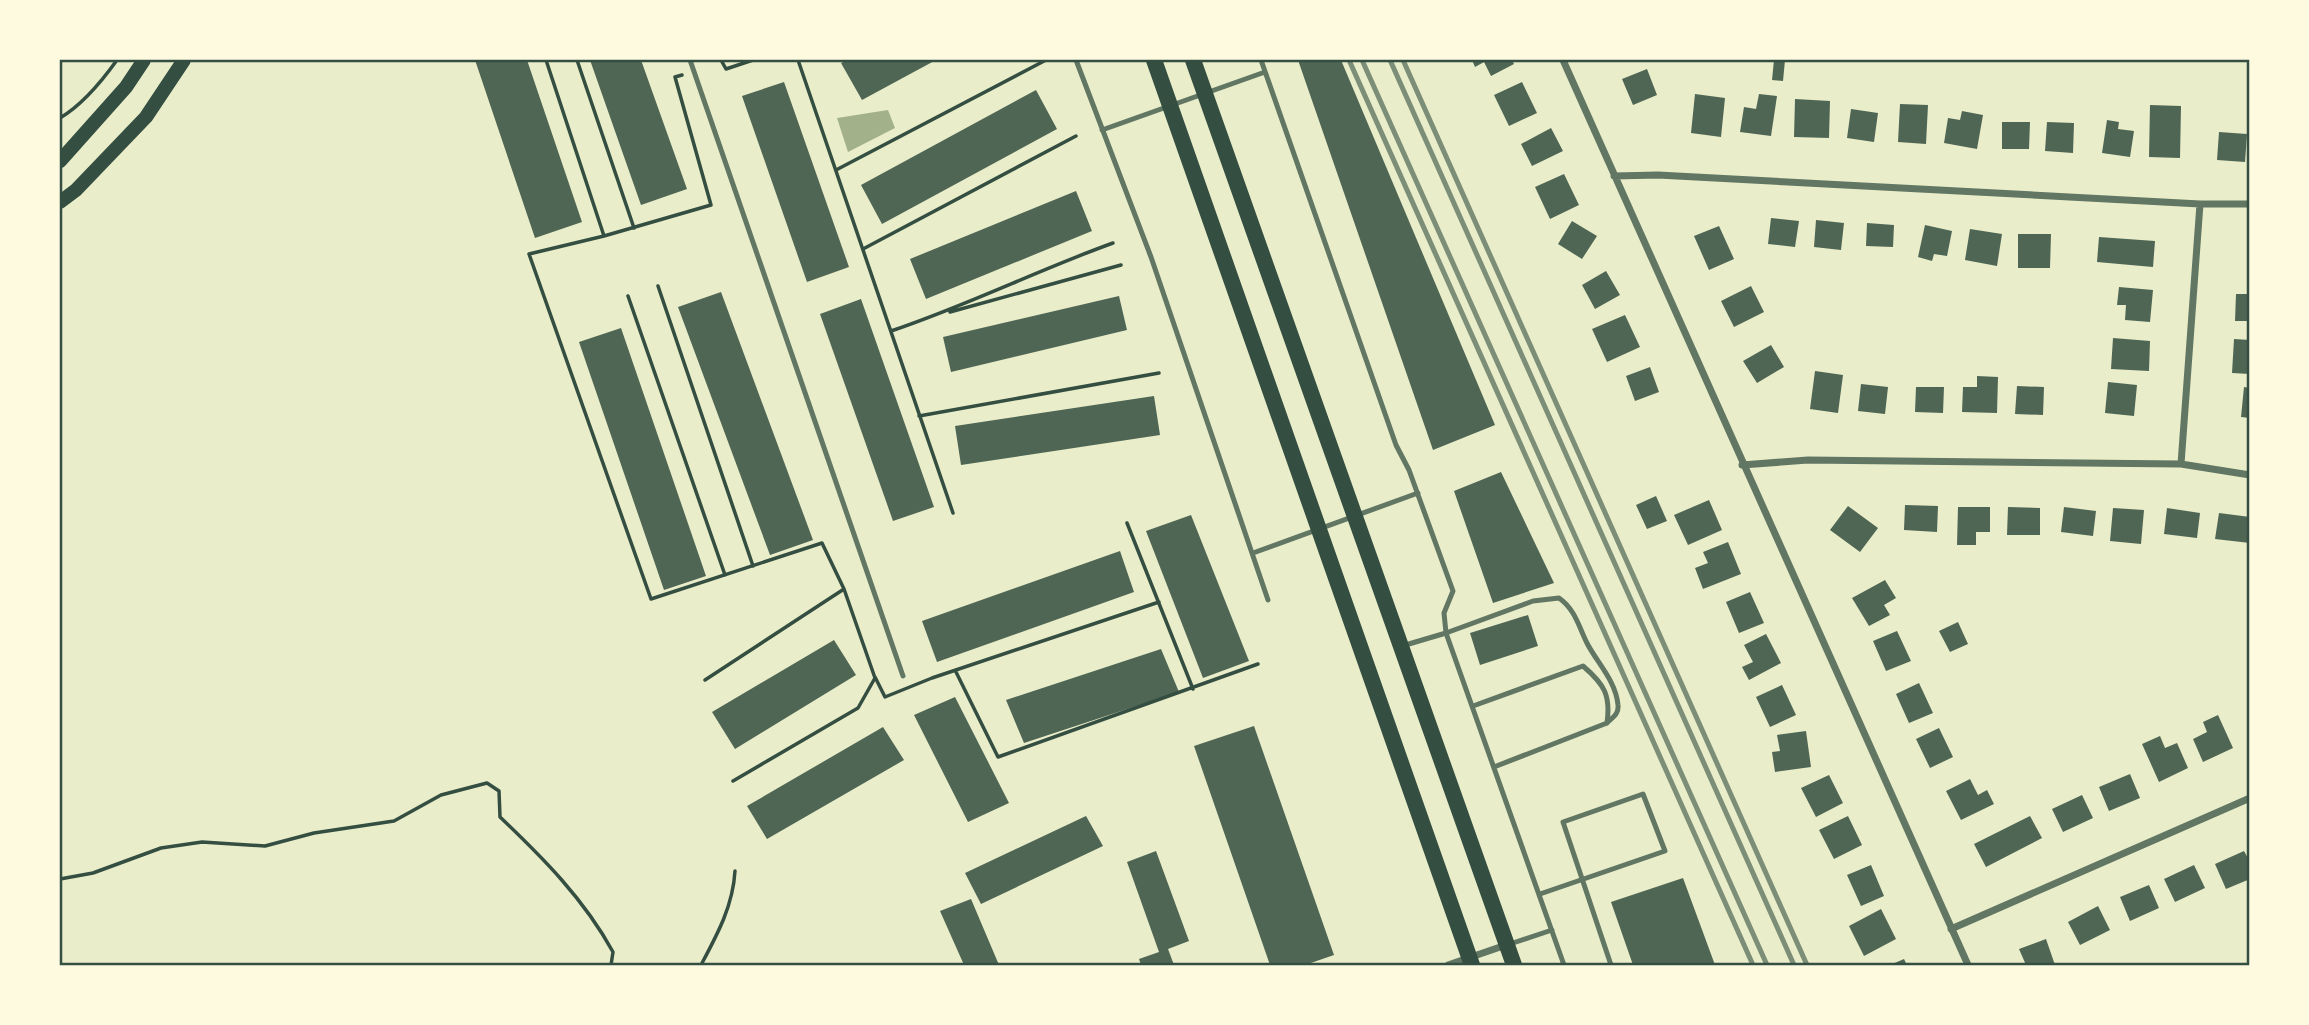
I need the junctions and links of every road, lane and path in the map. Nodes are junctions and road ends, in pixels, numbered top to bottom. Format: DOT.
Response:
graph roads {
  1 [pos="117,60"];
  2 [pos="144,60"];
  3 [pos="184,60"];
  4 [pos="546,60"];
  5 [pos="577,60"];
  6 [pos="690,60"];
  7 [pos="722,60"];
  8 [pos="753,60"];
  9 [pos="798,60"];
  10 [pos="1046,60"];
  11 [pos="1076,60"];
  12 [pos="1154,60"];
  13 [pos="1194,60"];
  14 [pos="1261,60"];
  15 [pos="1563,60"];
  16 [pos="694,72"];
  17 [pos="1265,72"];
  18 [pos="1205,93"];
  19 [pos="1170,105"];
  20 [pos="60,118"];
  21 [pos="1102,130"];
  22 [pos="1076,136"];
  23 [pos="60,161"];
  24 [pos="836,170"];
  25 [pos="1614,176"];
  26 [pos="60,202"];
  27 [pos="2200,204"];
  28 [pos="2249,204"];
  29 [pos="634,228"];
  30 [pos="604,236"];
  31 [pos="1113,243"];
  32 [pos="863,249"];
  33 [pos="1121,265"];
  34 [pos="659,286"];
  35 [pos="628,296"];
  36 [pos="935,316"];
  37 [pos="891,331"];
  38 [pos="1159,373"];
  39 [pos="919,416"];
  40 [pos="2181,464"];
  41 [pos="1742,465"];
  42 [pos="2249,475"];
  43 [pos="1418,494"];
  44 [pos="953,513"];
  45 [pos="1355,517"];
  46 [pos="1127,523"];
  47 [pos="1320,531"];
  48 [pos="1253,553"];
  49 [pos="753,566"];
  50 [pos="725,575"];
  51 [pos="844,589"];
  52 [pos="1268,600"];
  53 [pos="1158,602"];
  54 [pos="1446,633"];
  55 [pos="1401,646"];
  56 [pos="1258,664"];
  57 [pos="956,671"];
  58 [pos="903,676"];
  59 [pos="875,677"];
  60 [pos="705,681"];
  61 [pos="1193,689"];
  62 [pos="1472,706"];
  63 [pos="1607,723"];
  64 [pos="1494,766"];
  65 [pos="733,782"];
  66 [pos="2249,797"];
  67 [pos="735,871"];
  68 [pos="60,879"];
  69 [pos="1583,879"];
  70 [pos="1539,894"];
  71 [pos="1951,929"];
  72 [pos="1552,930"];
  73 [pos="1507,945"];
  74 [pos="1471,962"];
  75 [pos="611,965"];
  76 [pos="701,965"];
  77 [pos="1448,965"];
  78 [pos="1514,965"];
  79 [pos="1564,965"];
  80 [pos="1611,965"];
  81 [pos="1968,965"];
  1 -- 20 [label="path"];
  2 -- 23 [label="main road"];
  3 -- 26 [label="main road"];
  4 -- 30 [label="path"];
  5 -- 29 [label="path"];
  6 -- 16 [label="lane"];
  7 -- 8 [label="path"];
  9 -- 24 [label="path"];
  10 -- 24 [label="path"];
  11 -- 21 [label="lane"];
  12 -- 19 [label="main road"];
  13 -- 18 [label="main road"];
  14 -- 17 [label="lane"];
  15 -- 25 [label="street"];
  16 -- 29 [label="path"];
  16 -- 58 [label="lane"];
  17 -- 18 [label="lane"];
  17 -- 43 [label="lane"];
  18 -- 19 [label="lane"];
  18 -- 45 [label="main road"];
  19 -- 21 [label="lane"];
  19 -- 47 [label="main road"];
  21 -- 48 [label="lane"];
  22 -- 32 [label="path"];
  24 -- 32 [label="path"];
  25 -- 27 [label="street"];
  25 -- 41 [label="street"];
  27 -- 28 [label="street"];
  27 -- 40 [label="street"];
  29 -- 30 [label="path"];
  30 -- 50 [label="path"];
  31 -- 36 [label="path"];
  32 -- 37 [label="path"];
  33 -- 36 [label="path"];
  34 -- 49 [label="path"];
  35 -- 50 [label="path"];
  36 -- 37 [label="path"];
  37 -- 39 [label="path"];
  38 -- 39 [label="path"];
  39 -- 44 [label="path"];
  40 -- 41 [label="street"];
  40 -- 42 [label="street"];
  41 -- 71 [label="street"];
  43 -- 45 [label="lane"];
  43 -- 54 [label="lane"];
  45 -- 47 [label="lane"];
  45 -- 55 [label="main road"];
  46 -- 53 [label="path"];
  47 -- 48 [label="lane"];
  47 -- 74 [label="main road"];
  48 -- 52 [label="lane"];
  49 -- 50 [label="path"];
  49 -- 51 [label="path"];
  51 -- 59 [label="path"];
  51 -- 60 [label="path"];
  53 -- 57 [label="path"];
  53 -- 61 [label="path"];
  54 -- 55 [label="lane"];
  54 -- 62 [label="lane"];
  54 -- 63 [label="lane"];
  55 -- 73 [label="main road"];
  56 -- 61 [label="path"];
  57 -- 59 [label="path"];
  57 -- 61 [label="path"];
  59 -- 65 [label="path"];
  62 -- 63 [label="lane"];
  62 -- 64 [label="lane"];
  63 -- 64 [label="lane"];
  64 -- 70 [label="lane"];
  66 -- 71 [label="street"];
  67 -- 76 [label="path"];
  68 -- 75 [label="path"];
  69 -- 69 [label="lane"];
  69 -- 70 [label="lane"];
  69 -- 80 [label="lane"];
  70 -- 72 [label="lane"];
  71 -- 81 [label="street"];
  72 -- 73 [label="lane"];
  72 -- 79 [label="lane"];
  73 -- 74 [label="street"];
  73 -- 78 [label="main road"];
  74 -- 77 [label="street"];
}
